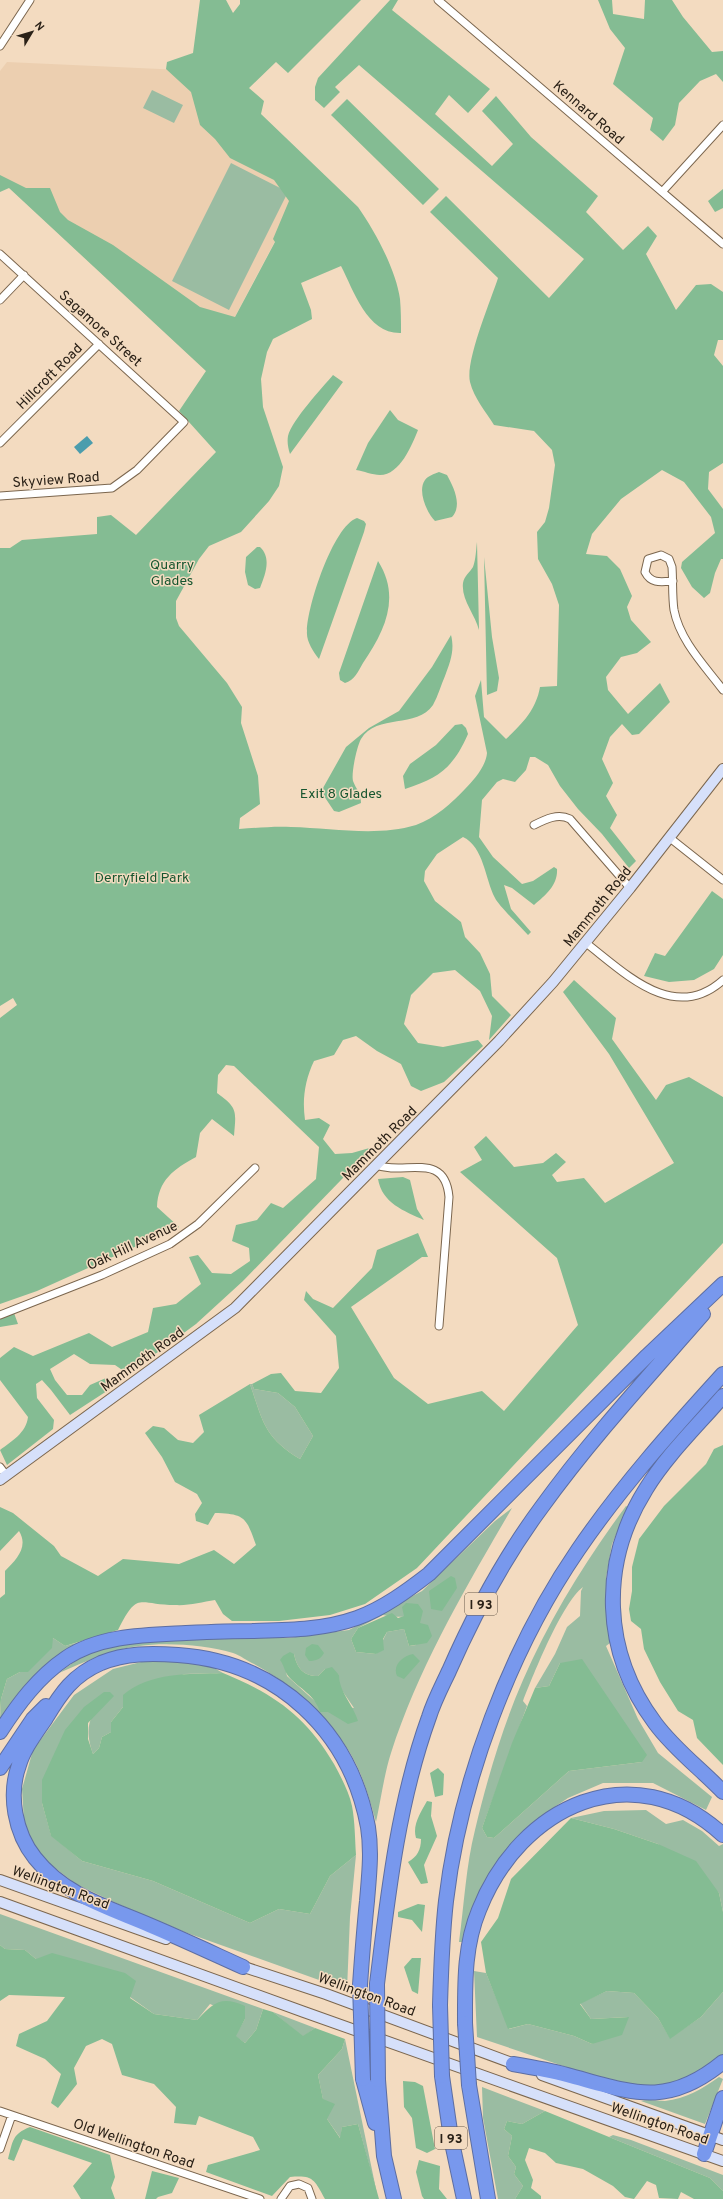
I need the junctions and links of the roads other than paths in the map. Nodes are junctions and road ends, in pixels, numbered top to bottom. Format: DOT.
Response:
graph roads {
  1 [pos="30,0"];
  2 [pos="438,0"];
  3 [pos="0,46"];
  4 [pos="723,126"];
  5 [pos="662,192"];
  6 [pos="723,244"];
  7 [pos="0,254"];
  8 [pos="24,276"];
  9 [pos="0,300"];
  10 [pos="99,344"];
  11 [pos="184,422"];
  12 [pos="0,443"];
  13 [pos="0,496"];
  14 [pos="673,581"];
  15 [pos="723,690"];
  16 [pos="723,769"];
  17 [pos="534,825"];
  18 [pos="670,838"];
  19 [pos="723,880"];
  20 [pos="630,888"];
  21 [pos="586,943"];
  22 [pos="723,980"];
  23 [pos="376,1165"];
  24 [pos="255,1168"];
  25 [pos="723,1284"];
  26 [pos="723,1291"];
  27 [pos="0,1315"];
  28 [pos="439,1326"];
  29 [pos="723,1374"];
  30 [pos="723,1396"];
  31 [pos="0,1466"];
  32 [pos="3,1477"];
  33 [pos="64,1689"];
  34 [pos="0,1732"];
  35 [pos="0,1768"];
  36 [pos="723,1792"];
  37 [pos="723,1835"];
  38 [pos="0,1880"];
  39 [pos="0,1902"];
  40 [pos="243,1967"];
  41 [pos="723,2062"];
  42 [pos="513,2064"];
  43 [pos="723,2098"];
  44 [pos="0,2110"];
  45 [pos="12,2115"];
  46 [pos="710,2135"];
  47 [pos="723,2140"];
  48 [pos="0,2149"];
  49 [pos="704,2154"];
  50 [pos="384,2156"];
  51 [pos="723,2161"];
  52 [pos="260,2199"];
  53 [pos="281,2199"];
  54 [pos="312,2199"];
  55 [pos="394,2199"];
  56 [pos="464,2199"];
  57 [pos="488,2199"];
  1 -- 3 [label="street"];
  2 -- 5 [label="street, Kennard Road"];
  4 -- 5 [label="street"];
  5 -- 6 [label="street, Kennard Road"];
  7 -- 8 [label="street, Sagamore Street"];
  8 -- 9 [label="street"];
  8 -- 10 [label="street, Sagamore Street"];
  10 -- 11 [label="street, Sagamore Street"];
  10 -- 12 [label="street, Hillcroft Road"];
  11 -- 13 [label="street, Skyview Road"];
  14 -- 14 [label="street"];
  14 -- 15 [label="street"];
  16 -- 18 [label="main road, Mammoth Road"];
  17 -- 20 [label="street"];
  18 -- 19 [label="street"];
  18 -- 20 [label="main road, Mammoth Road"];
  20 -- 21 [label="main road, Mammoth Road"];
  21 -- 22 [label="street"];
  21 -- 23 [label="main road, Mammoth Road"];
  23 -- 28 [label="street"];
  23 -- 32 [label="main road, Mammoth Road"];
  24 -- 27 [label="street, Oak Hill Avenue"];
  25 -- 34 [label="highway"];
  26 -- 50 [label="highway, I 93, bridge"];
  29 -- 56 [label="highway, I 93, bridge"];
  30 -- 36 [label="highway"];
  31 -- 32 [label="street"];
  33 -- 35 [label="highway"];
  33 -- 40 [label="highway"];
  33 -- 50 [label="highway, bridge"];
  37 -- 57 [label="highway, bridge"];
  38 -- 40 [label="main road, Wellington Road"];
  39 -- 49 [label="main road, Wellington Road"];
  40 -- 42 [label="main road, Wellington Road"];
  41 -- 42 [label="highway"];
  42 -- 46 [label="main road, Wellington Road"];
  43 -- 46 [label="highway"];
  44 -- 45 [label="street, Old Wellington Road"];
  45 -- 48 [label="street"];
  45 -- 52 [label="street, Old Wellington Road"];
  46 -- 47 [label="main road, Wellington Road"];
  46 -- 49 [label="highway"];
  49 -- 51 [label="main road, Wellington Road"];
  50 -- 55 [label="highway, I 93"];
  53 -- 54 [label="street"];
}
